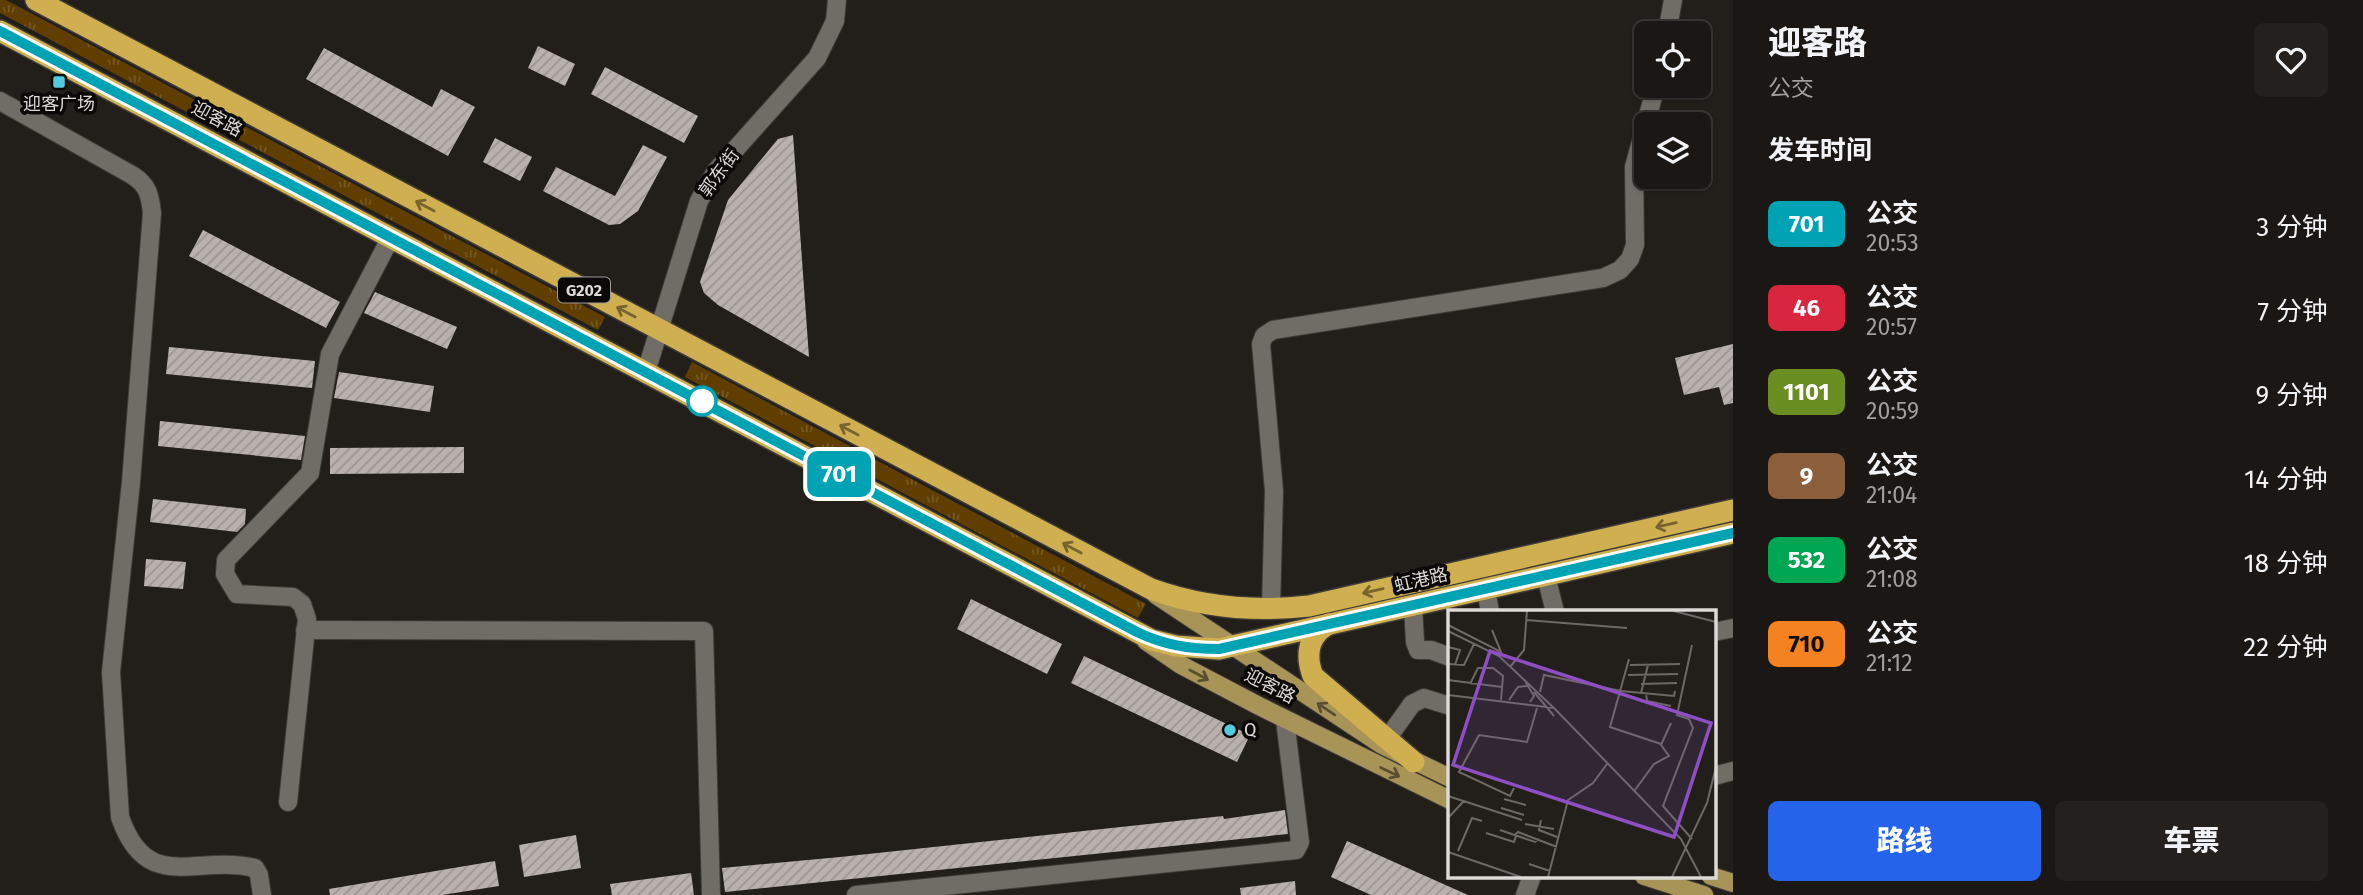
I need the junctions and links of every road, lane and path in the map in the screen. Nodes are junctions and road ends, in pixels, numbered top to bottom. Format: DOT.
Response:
graph roads {
  1 [pos="36,0"];
  2 [pos="837,0"];
  3 [pos="1673,0"];
  4 [pos="1669,21"];
  5 [pos="0,31"];
  6 [pos="1653,98"];
  7 [pos="0,102"];
  8 [pos="391,237"];
  9 [pos="660,330"];
  10 [pos="646,372"];
  11 [pos="1733,510"];
  12 [pos="1733,533"];
  13 [pos="1546,576"];
  14 [pos="1132,579"];
  15 [pos="1486,589"];
  16 [pos="1413,606"];
  17 [pos="1271,608"];
  18 [pos="1490,610"];
  19 [pos="1555,610"];
  20 [pos="1122,624"];
  21 [pos="1329,624"];
  22 [pos="306,630"];
  23 [pos="1233,646"];
  24 [pos="1448,656"];
  25 [pos="1448,705"];
  26 [pos="1285,720"];
  27 [pos="1387,739"];
  28 [pos="1414,762"];
  29 [pos="1733,771"];
  30 [pos="1716,775"];
  31 [pos="1448,777"];
  32 [pos="1448,799"];
  33 [pos="288,802"];
  34 [pos="1531,878"];
  35 [pos="1650,878"];
  36 [pos="1716,878"];
  37 [pos="1733,883"];
  38 [pos="262,895"];
  39 [pos="711,895"];
  40 [pos="856,895"];
  41 [pos="1525,895"];
  42 [pos="1704,895"];
  9 -- 1 [label="highway, 迎客路 / G202, one-way"];
  2 -- 9 [label="street, 郭东街"];
  3 -- 4 [label="street"];
  5 -- 8 [label="highway, 迎客路 / G202"];
  6 -- 17 [label="street"];
  7 -- 38 [label="street"];
  8 -- 10 [label="highway, 迎客路 / G202"];
  8 -- 22 [label="street"];
  9 -- 10 [label="street, 郭东街"];
  14 -- 9 [label="highway, 迎客路 / G202, one-way"];
  10 -- 20 [label="highway, 迎客路 / G202"];
  11 -- 17 [label="highway, 虹港路 / G202, one-way"];
  12 -- 13 [label="highway, 虹港路 / G202"];
  13 -- 15 [label="highway, 虹港路 / G202"];
  13 -- 19 [label="street"];
  14 -- 17 [label="highway, 虹港路 / G202"];
  14 -- 23 [label="main road, 迎客路"];
  15 -- 16 [label="highway, 虹港路 / G202"];
  15 -- 18 [label="street"];
  16 -- 21 [label="highway, 虹港路 / G202"];
  16 -- 24 [label="street"];
  20 -- 23 [label="highway, 虹港路 / G202"];
  20 -- 26 [label="main road, 迎客路, one-way"];
  21 -- 23 [label="highway, 虹港路 / G202"];
  21 -- 27 [label="highway"];
  22 -- 33 [label="street"];
  22 -- 39 [label="street"];
  28 -- 23 [label="main road, 迎客路, one-way"];
  25 -- 27 [label="street"];
  26 -- 32 [label="main road, 迎客路, one-way"];
  26 -- 40 [label="street"];
  27 -- 28 [label="highway"];
  28 -- 31 [label="main road, 迎客路"];
  29 -- 30 [label="street"];
  34 -- 41 [label="street"];
  35 -- 42 [label="main road"];
  36 -- 37 [label="main road"];
}
